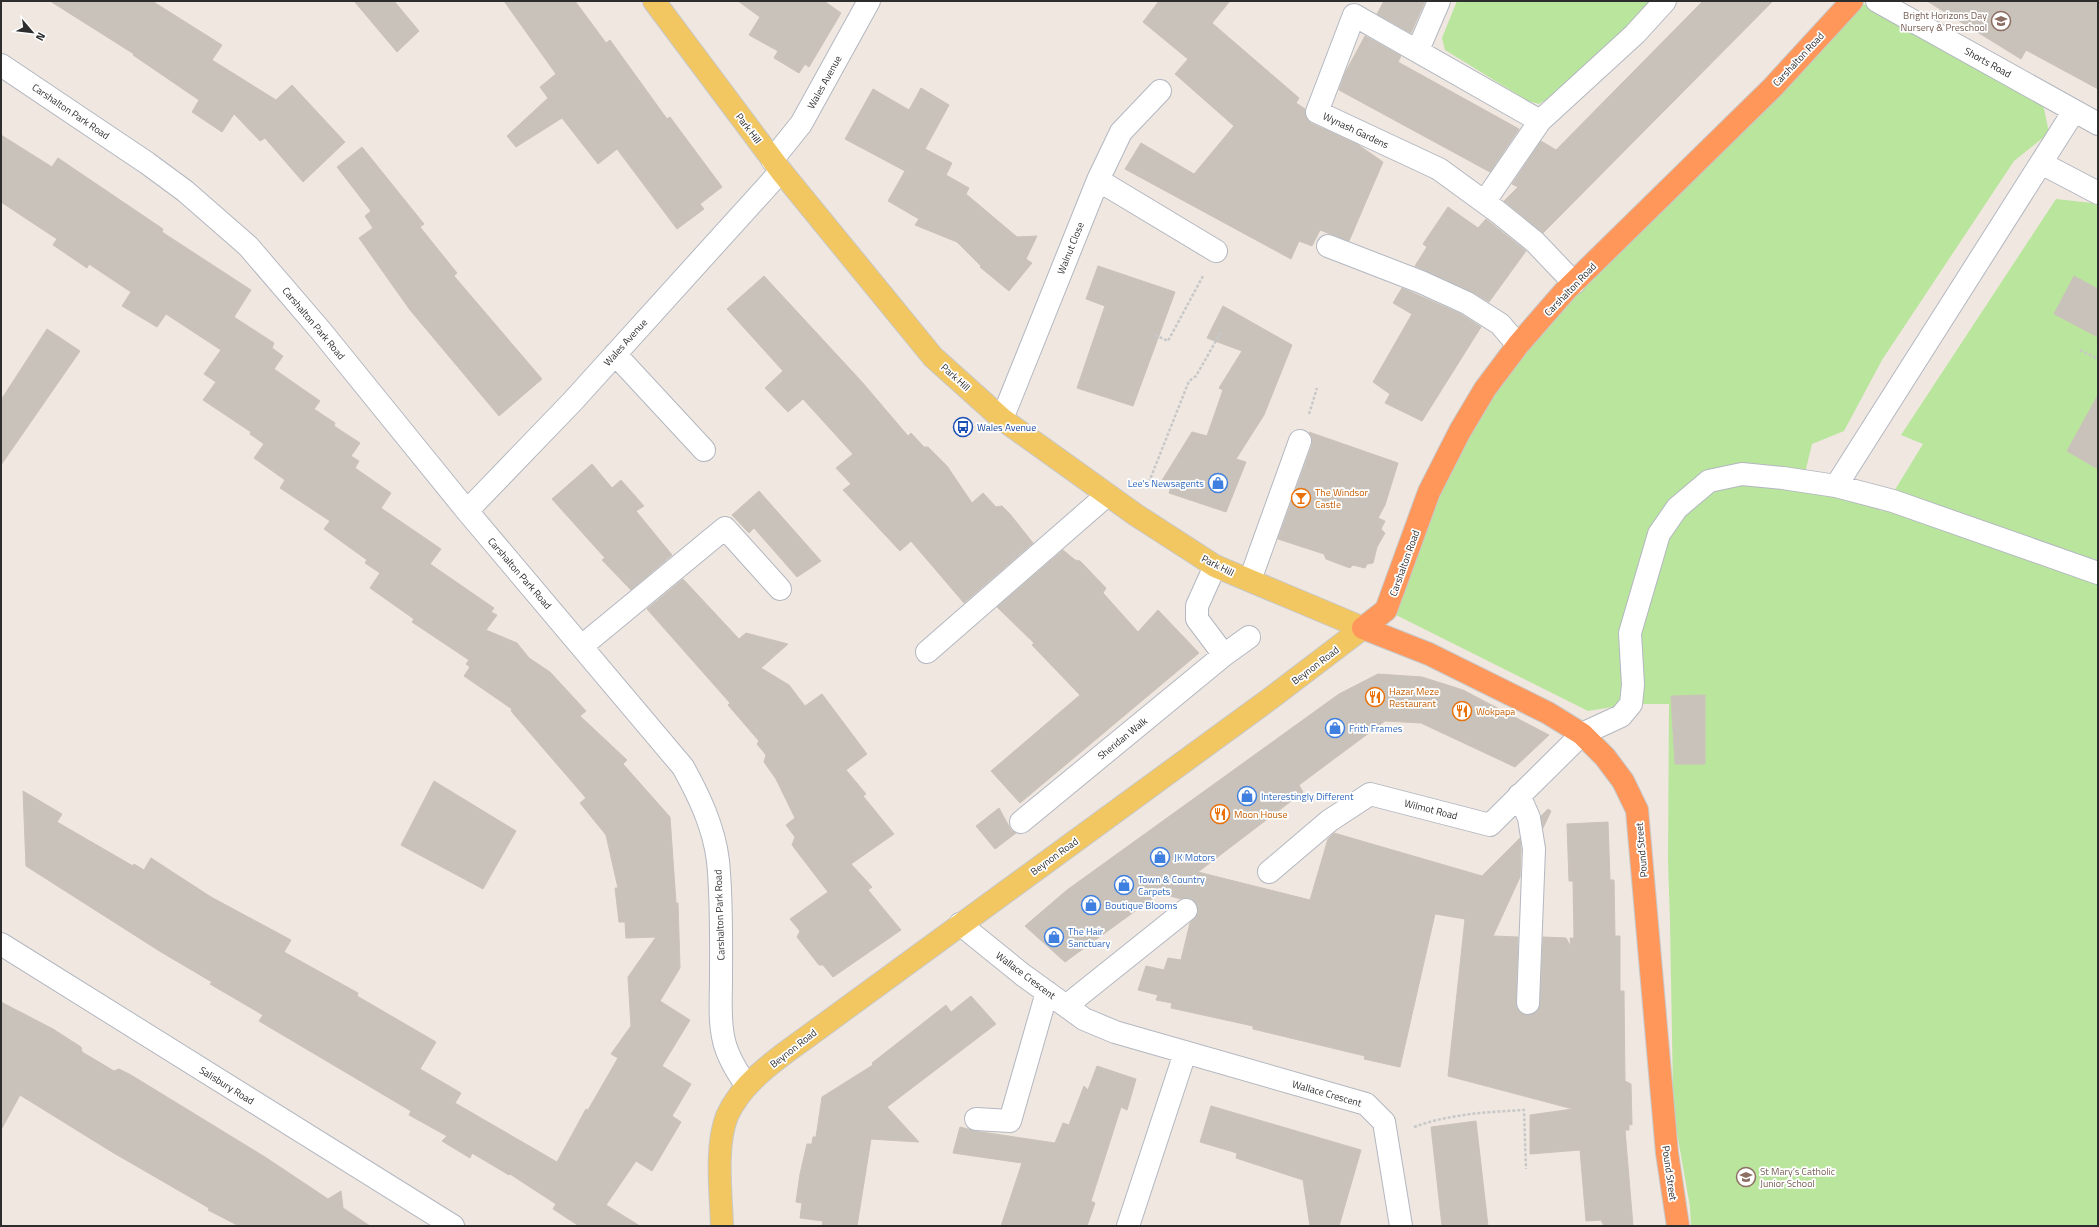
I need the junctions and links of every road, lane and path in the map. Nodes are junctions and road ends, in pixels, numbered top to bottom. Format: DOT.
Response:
graph roads {
  1 [pos="654,1"];
  2 [pos="869,1"];
  3 [pos="1439,1"];
  4 [pos="1665,1"];
  5 [pos="1852,1"];
  6 [pos="1877,1"];
  7 [pos="1418,50"];
  8 [pos="1,65"];
  9 [pos="1160,91"];
  10 [pos="2074,111"];
  11 [pos="1540,121"];
  12 [pos="2098,124"];
  13 [pos="2041,163"];
  14 [pos="776,165"];
  15 [pos="1098,180"];
  16 [pos="2098,193"];
  17 [pos="1485,201"];
  18 [pos="1328,246"];
  19 [pos="1216,251"];
  20 [pos="1574,283"];
  21 [pos="1221,332"];
  22 [pos="1155,335"];
  23 [pos="1518,345"];
  24 [pos="2080,350"];
  25 [pos="615,354"];
  26 [pos="2098,359"];
  27 [pos="1002,419"];
  28 [pos="1300,441"];
  29 [pos="704,450"];
  30 [pos="1836,486"];
  31 [pos="1107,495"];
  32 [pos="467,511"];
  33 [pos="1136,515"];
  34 [pos="1215,566"];
  35 [pos="2098,573"];
  36 [pos="1250,580"];
  37 [pos="780,589"];
  38 [pos="1364,628"];
  39 [pos="1249,637"];
  40 [pos="582,646"];
  41 [pos="927,652"];
  42 [pos="1224,655"];
  43 [pos="1582,734"];
  44 [pos="1519,795"];
  45 [pos="1020,822"];
  46 [pos="1269,872"];
  47 [pos="1186,910"];
  48 [pos="960,924"];
  49 [pos="1,944"];
  50 [pos="1047,992"];
  51 [pos="1528,1003"];
  52 [pos="1066,1006"];
  53 [pos="1185,1053"];
  54 [pos="747,1086"];
  55 [pos="976,1119"];
  56 [pos="1388,1138"];
  57 [pos="1526,1169"];
  58 [pos="453,1226"];
  59 [pos="722,1226"];
  60 [pos="1128,1226"];
  61 [pos="1401,1226"];
  62 [pos="1678,1226"];
  1 -- 14 [label="main road, Park Hill"];
  2 -- 14 [label="street, Wales Avenue"];
  3 -- 7 [label="street"];
  4 -- 11 [label="street"];
  5 -- 20 [label="highway, Carshalton Road"];
  6 -- 10 [label="street, Shorts Road"];
  7 -- 11 [label="street, Wynash Gardens"];
  7 -- 17 [label="street, Wynash Gardens"];
  8 -- 32 [label="street, Carshalton Park Road"];
  9 -- 15 [label="street, Walnut Close"];
  10 -- 12 [label="street, Shorts Road"];
  10 -- 13 [label="street"];
  11 -- 17 [label="street"];
  13 -- 16 [label="street"];
  13 -- 30 [label="street"];
  14 -- 25 [label="street, Wales Avenue"];
  14 -- 27 [label="main road, Park Hill"];
  15 -- 19 [label="street"];
  15 -- 27 [label="street, Walnut Close"];
  17 -- 20 [label="street, Wynash Gardens"];
  18 -- 23 [label="street"];
  19 -- 22 [label="path"];
  20 -- 23 [label="highway, Carshalton Road"];
  21 -- 33 [label="path"];
  23 -- 38 [label="highway, Carshalton Road"];
  24 -- 26 [label="path"];
  25 -- 29 [label="street"];
  25 -- 32 [label="street, Wales Avenue"];
  27 -- 31 [label="main road, Park Hill"];
  28 -- 36 [label="street"];
  30 -- 35 [label="street, Wilmot Road"];
  30 -- 43 [label="street, Wilmot Road"];
  31 -- 33 [label="main road, Park Hill"];
  31 -- 41 [label="street"];
  32 -- 40 [label="street, Carshalton Park Road"];
  33 -- 34 [label="main road, Park Hill"];
  34 -- 36 [label="main road, Park Hill"];
  34 -- 42 [label="street"];
  36 -- 38 [label="main road, Park Hill"];
  37 -- 40 [label="street"];
  38 -- 43 [label="highway, Pound Street"];
  38 -- 48 [label="main road, Beynon Road"];
  39 -- 42 [label="street, Sheridan Walk"];
  40 -- 54 [label="street, Carshalton Park Road"];
  42 -- 45 [label="street, Sheridan Walk"];
  43 -- 44 [label="street, Wilmot Road"];
  43 -- 62 [label="highway, Pound Street"];
  44 -- 46 [label="street, Wilmot Road"];
  44 -- 51 [label="street"];
  47 -- 52 [label="street"];
  48 -- 50 [label="street, Wallace Crescent"];
  48 -- 54 [label="main road, Beynon Road"];
  49 -- 58 [label="street, Salisbury Road"];
  50 -- 52 [label="street, Wallace Crescent"];
  50 -- 55 [label="street"];
  52 -- 53 [label="street, Wallace Crescent"];
  53 -- 56 [label="street, Wallace Crescent"];
  53 -- 60 [label="street"];
  54 -- 59 [label="main road"];
  56 -- 57 [label="path"];
  56 -- 61 [label="street, Wallace Crescent"];
}
